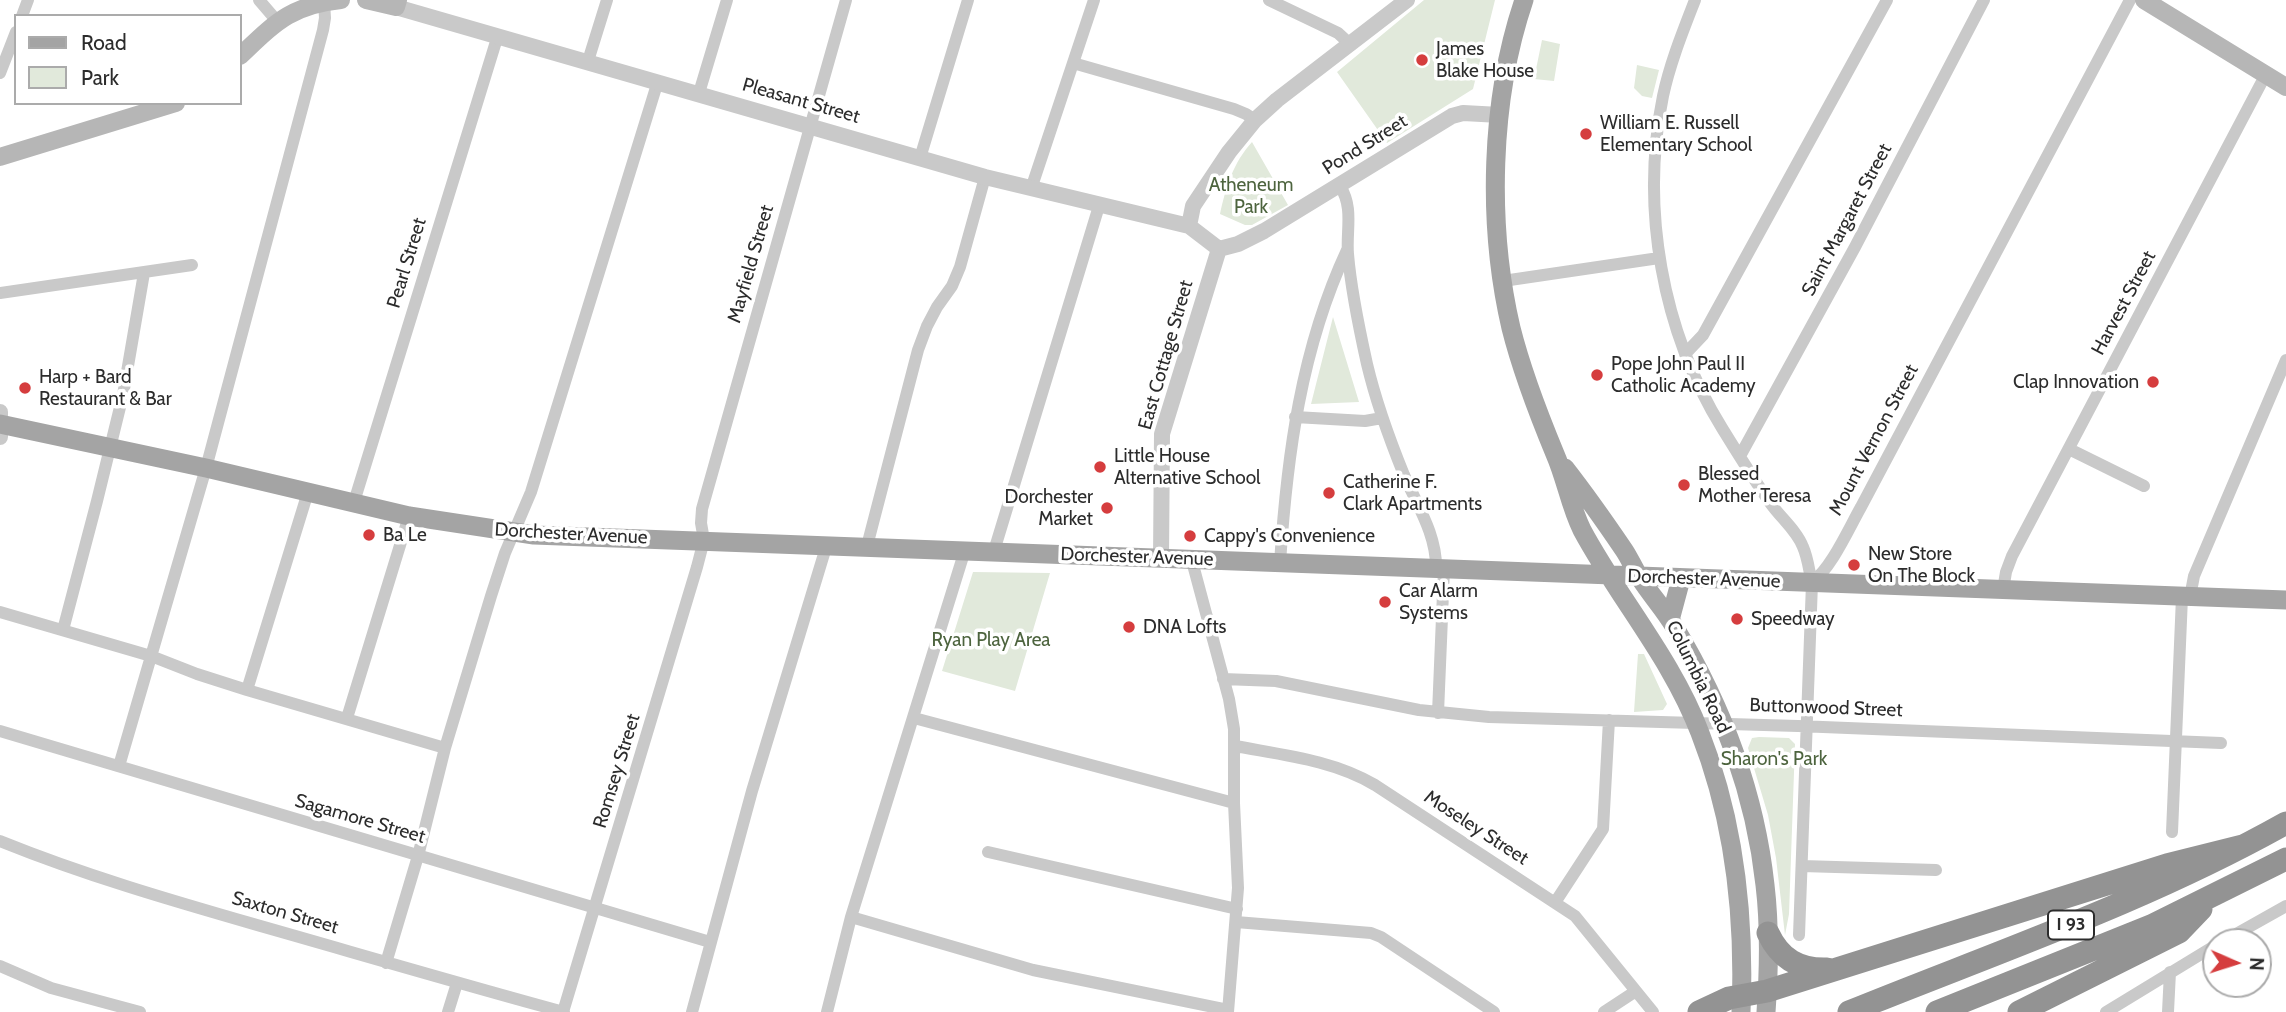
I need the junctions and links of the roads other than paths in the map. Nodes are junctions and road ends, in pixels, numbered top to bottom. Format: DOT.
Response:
graph roads {
  1 [pos="259,0"];
  2 [pos="366,0"];
  3 [pos="607,0"];
  4 [pos="727,0"];
  5 [pos="846,0"];
  6 [pos="968,0"];
  7 [pos="1094,0"];
  8 [pos="1270,0"];
  9 [pos="1407,0"];
  10 [pos="1524,0"];
  11 [pos="1695,0"];
  12 [pos="1887,0"];
  13 [pos="1984,0"];
  14 [pos="2130,0"];
  15 [pos="2144,0"];
  16 [pos="333,1"];
  17 [pos="397,3"];
  18 [pos="277,22"];
  19 [pos="498,35"];
  20 [pos="14,37"];
  21 [pos="1351,45"];
  22 [pos="242,54"];
  23 [pos="588,61"];
  24 [pos="1073,63"];
  25 [pos="0,73"];
  26 [pos="2266,74"];
  27 [pos="658,82"];
  28 [pos="2286,87"];
  29 [pos="699,93"];
  30 [pos="169,105"];
  31 [pos="1500,116"];
  32 [pos="1255,120"];
  33 [pos="810,126"];
  34 [pos="0,157"];
  35 [pos="920,158"];
  36 [pos="985,177"];
  37 [pos="1340,186"];
  38 [pos="1031,189"];
  39 [pos="1100,206"];
  40 [pos="1189,226"];
  41 [pos="1219,248"];
  42 [pos="1348,250"];
  43 [pos="1659,258"];
  44 [pos="192,265"];
  45 [pos="144,273"];
  46 [pos="1503,281"];
  47 [pos="0,293"];
  48 [pos="1685,354"];
  49 [pos="2286,360"];
  50 [pos="1295,417"];
  51 [pos="1382,418"];
  52 [pos="0,424"];
  53 [pos="109,448"];
  54 [pos="2069,449"];
  55 [pos="1556,456"];
  56 [pos="1740,456"];
  57 [pos="206,468"];
  58 [pos="2144,486"];
  59 [pos="308,492"];
  60 [pos="354,502"];
  61 [pos="409,516"];
  62 [pos="513,532"];
  63 [pos="704,540"];
  64 [pos="827,544"];
  65 [pos="867,546"];
  66 [pos="965,550"];
  67 [pos="994,551"];
  68 [pos="1161,559"];
  69 [pos="1192,561"];
  70 [pos="1280,563"];
  71 [pos="1440,569"];
  72 [pos="1609,576"];
  73 [pos="1639,577"];
  74 [pos="1681,579"];
  75 [pos="1812,583"];
  76 [pos="2003,590"];
  77 [pos="2186,597"];
  78 [pos="2286,600"];
  79 [pos="0,612"];
  80 [pos="1670,620"];
  81 [pos="63,630"];
  82 [pos="151,656"];
  83 [pos="1223,679"];
  84 [pos="247,690"];
  85 [pos="1438,713"];
  86 [pos="347,718"];
  87 [pos="914,718"];
  88 [pos="1609,720"];
  89 [pos="1696,723"];
  90 [pos="1723,724"];
  91 [pos="1808,727"];
  92 [pos="0,731"];
  93 [pos="2176,741"];
  94 [pos="2221,743"];
  95 [pos="1235,746"];
  96 [pos="445,748"];
  97 [pos="118,766"];
  98 [pos="1234,803"];
  99 [pos="2286,823"];
  100 [pos="2172,832"];
  101 [pos="0,841"];
  102 [pos="2243,846"];
  103 [pos="988,852"];
  104 [pos="418,856"];
  105 [pos="2286,859"];
  106 [pos="1802,866"];
  107 [pos="1936,870"];
  108 [pos="2215,896"];
  109 [pos="1556,901"];
  110 [pos="2286,906"];
  111 [pos="595,908"];
  112 [pos="1237,916"];
  113 [pos="851,917"];
  114 [pos="2247,928"];
  115 [pos="1768,933"];
  116 [pos="1799,935"];
  117 [pos="710,942"];
  118 [pos="2202,953"];
  119 [pos="386,963"];
  120 [pos="0,966"];
  121 [pos="1840,968"];
  122 [pos="2170,972"];
  123 [pos="457,983"];
  124 [pos="1636,991"];
  125 [pos="1767,1001"];
  126 [pos="1742,1004"];
  127 [pos="1228,1011"];
  128 [pos="140,1012"];
  129 [pos="447,1012"];
  130 [pos="564,1012"];
  131 [pos="692,1012"];
  132 [pos="827,1012"];
  133 [pos="1494,1012"];
  134 [pos="1604,1012"];
  135 [pos="1653,1012"];
  136 [pos="1699,1012"];
  137 [pos="1849,1012"];
  138 [pos="1937,1012"];
  139 [pos="2019,1012"];
  140 [pos="2106,1012"];
  141 [pos="2168,1012"];
  1 -- 18 [label="street"];
  2 -- 17 [label="main road, Pleasant Street"];
  3 -- 23 [label="street"];
  4 -- 29 [label="street"];
  5 -- 33 [label="street, Mayfield Street"];
  6 -- 35 [label="street"];
  7 -- 24 [label="street"];
  8 -- 21 [label="street"];
  9 -- 21 [label="street"];
  10 -- 31 [label="main road, Columbia Road"];
  11 -- 43 [label="street"];
  12 -- 48 [label="street"];
  13 -- 56 [label="street, Saint Margaret Street"];
  14 -- 75 [label="street, Mount Vernon Street"];
  15 -- 26 [label="main road"];
  16 -- 18 [label="main road"];
  16 -- 57 [label="street"];
  17 -- 19 [label="street, Pleasant Street"];
  18 -- 22 [label="main road"];
  19 -- 23 [label="street, Pleasant Street"];
  19 -- 60 [label="street, Pearl Street"];
  20 -- 25 [label="street"];
  21 -- 32 [label="street"];
  23 -- 27 [label="street, Pleasant Street"];
  24 -- 32 [label="street"];
  24 -- 38 [label="street"];
  26 -- 28 [label="main road"];
  26 -- 54 [label="street, Harvest Street"];
  27 -- 29 [label="street, Pleasant Street"];
  27 -- 62 [label="street"];
  29 -- 33 [label="street, Pleasant Street"];
  30 -- 34 [label="main road"];
  31 -- 37 [label="street, Pond Street"];
  31 -- 46 [label="main road, Columbia Road"];
  32 -- 40 [label="street"];
  33 -- 35 [label="street, Pleasant Street"];
  33 -- 63 [label="street, Mayfield Street"];
  35 -- 36 [label="street, Pleasant Street"];
  36 -- 38 [label="street, Pleasant Street"];
  36 -- 65 [label="street"];
  37 -- 41 [label="street, Pond Street"];
  37 -- 42 [label="street"];
  38 -- 39 [label="street, Pleasant Street"];
  39 -- 40 [label="street, Pleasant Street"];
  39 -- 67 [label="street"];
  40 -- 41 [label="street, Pleasant Street"];
  41 -- 68 [label="street, East Cottage Street"];
  42 -- 50 [label="street"];
  42 -- 51 [label="street"];
  43 -- 46 [label="street"];
  43 -- 48 [label="street"];
  44 -- 45 [label="street"];
  45 -- 47 [label="street"];
  45 -- 53 [label="street"];
  46 -- 55 [label="main road, Columbia Road"];
  48 -- 56 [label="street"];
  49 -- 77 [label="street"];
  50 -- 51 [label="street"];
  50 -- 70 [label="street"];
  51 -- 71 [label="street"];
  52 -- 53 [label="main road, Dorchester Avenue"];
  53 -- 57 [label="main road, Dorchester Avenue"];
  53 -- 81 [label="street"];
  54 -- 58 [label="street"];
  54 -- 76 [label="street, Harvest Street"];
  55 -- 72 [label="main road, Columbia Road"];
  55 -- 73 [label="main road, Columbia Road"];
  56 -- 75 [label="street"];
  57 -- 59 [label="main road, Dorchester Avenue"];
  57 -- 82 [label="street"];
  59 -- 60 [label="main road, Dorchester Avenue"];
  59 -- 84 [label="street"];
  60 -- 61 [label="main road, Dorchester Avenue"];
  61 -- 62 [label="main road, Dorchester Avenue"];
  61 -- 86 [label="street"];
  62 -- 63 [label="main road, Dorchester Avenue"];
  62 -- 96 [label="street"];
  63 -- 64 [label="main road, Dorchester Avenue"];
  63 -- 111 [label="street, Romsey Street"];
  64 -- 65 [label="main road, Dorchester Avenue"];
  64 -- 117 [label="street"];
  65 -- 66 [label="main road, Dorchester Avenue"];
  66 -- 67 [label="main road, Dorchester Avenue"];
  66 -- 87 [label="street"];
  67 -- 68 [label="main road, Dorchester Avenue"];
  68 -- 69 [label="main road, Dorchester Avenue"];
  69 -- 70 [label="main road, Dorchester Avenue"];
  69 -- 83 [label="street"];
  70 -- 71 [label="main road, Dorchester Avenue"];
  71 -- 72 [label="main road, Dorchester Avenue"];
  71 -- 85 [label="street"];
  72 -- 73 [label="main road, Dorchester Avenue"];
  72 -- 89 [label="main road, Columbia Road"];
  73 -- 74 [label="main road, Dorchester Avenue"];
  73 -- 80 [label="main road, Columbia Road"];
  74 -- 75 [label="main road, Dorchester Avenue"];
  74 -- 80 [label="main road"];
  75 -- 76 [label="main road, Dorchester Avenue"];
  75 -- 91 [label="street"];
  76 -- 77 [label="main road, Dorchester Avenue"];
  77 -- 78 [label="main road, Dorchester Avenue"];
  77 -- 93 [label="street"];
  79 -- 81 [label="street"];
  80 -- 90 [label="main road, Columbia Road"];
  81 -- 82 [label="street"];
  82 -- 84 [label="street"];
  82 -- 97 [label="street"];
  83 -- 85 [label="street, Buttonwood Street"];
  83 -- 95 [label="street"];
  84 -- 86 [label="street"];
  85 -- 88 [label="street, Buttonwood Street"];
  86 -- 96 [label="street"];
  87 -- 98 [label="street"];
  87 -- 113 [label="street"];
  88 -- 89 [label="street, Buttonwood Street"];
  88 -- 109 [label="street"];
  89 -- 90 [label="street, Buttonwood Street"];
  89 -- 126 [label="main road, Columbia Road"];
  90 -- 91 [label="street, Buttonwood Street"];
  90 -- 115 [label="main road, Columbia Road"];
  91 -- 93 [label="street, Buttonwood Street"];
  91 -- 106 [label="street"];
  92 -- 97 [label="street, Sagamore Street"];
  93 -- 94 [label="street, Buttonwood Street"];
  93 -- 100 [label="street"];
  95 -- 98 [label="street"];
  95 -- 109 [label="street, Moseley Street"];
  96 -- 104 [label="street"];
  97 -- 104 [label="street, Sagamore Street"];
  98 -- 112 [label="street"];
  99 -- 102 [label="highway, I 93"];
  101 -- 119 [label="street, Saxton Street"];
  102 -- 121 [label="highway"];
  102 -- 137 [label="highway, I 93"];
  103 -- 112 [label="street"];
  104 -- 111 [label="street, Sagamore Street"];
  104 -- 119 [label="street"];
  105 -- 108 [label="highway, I 93"];
  106 -- 107 [label="street"];
  106 -- 116 [label="street"];
  108 -- 138 [label="highway, I 93"];
  108 -- 139 [label="highway"];
  109 -- 124 [label="street, Moseley Street"];
  110 -- 114 [label="street"];
  111 -- 117 [label="street, Sagamore Street"];
  111 -- 130 [label="street, Romsey Street"];
  112 -- 127 [label="street"];
  112 -- 133 [label="street"];
  113 -- 127 [label="street"];
  113 -- 132 [label="street"];
  115 -- 121 [label="highway"];
  115 -- 125 [label="main road, Columbia Road"];
  117 -- 131 [label="street"];
  118 -- 122 [label="street"];
  119 -- 123 [label="street, Saxton Street"];
  120 -- 128 [label="street"];
  121 -- 125 [label="highway"];
  122 -- 140 [label="street"];
  122 -- 141 [label="street"];
  123 -- 129 [label="street"];
  123 -- 130 [label="street, Saxton Street"];
  124 -- 134 [label="street"];
  124 -- 135 [label="street, Moseley Street"];
  125 -- 126 [label="highway"];
  126 -- 136 [label="highway"];
}
